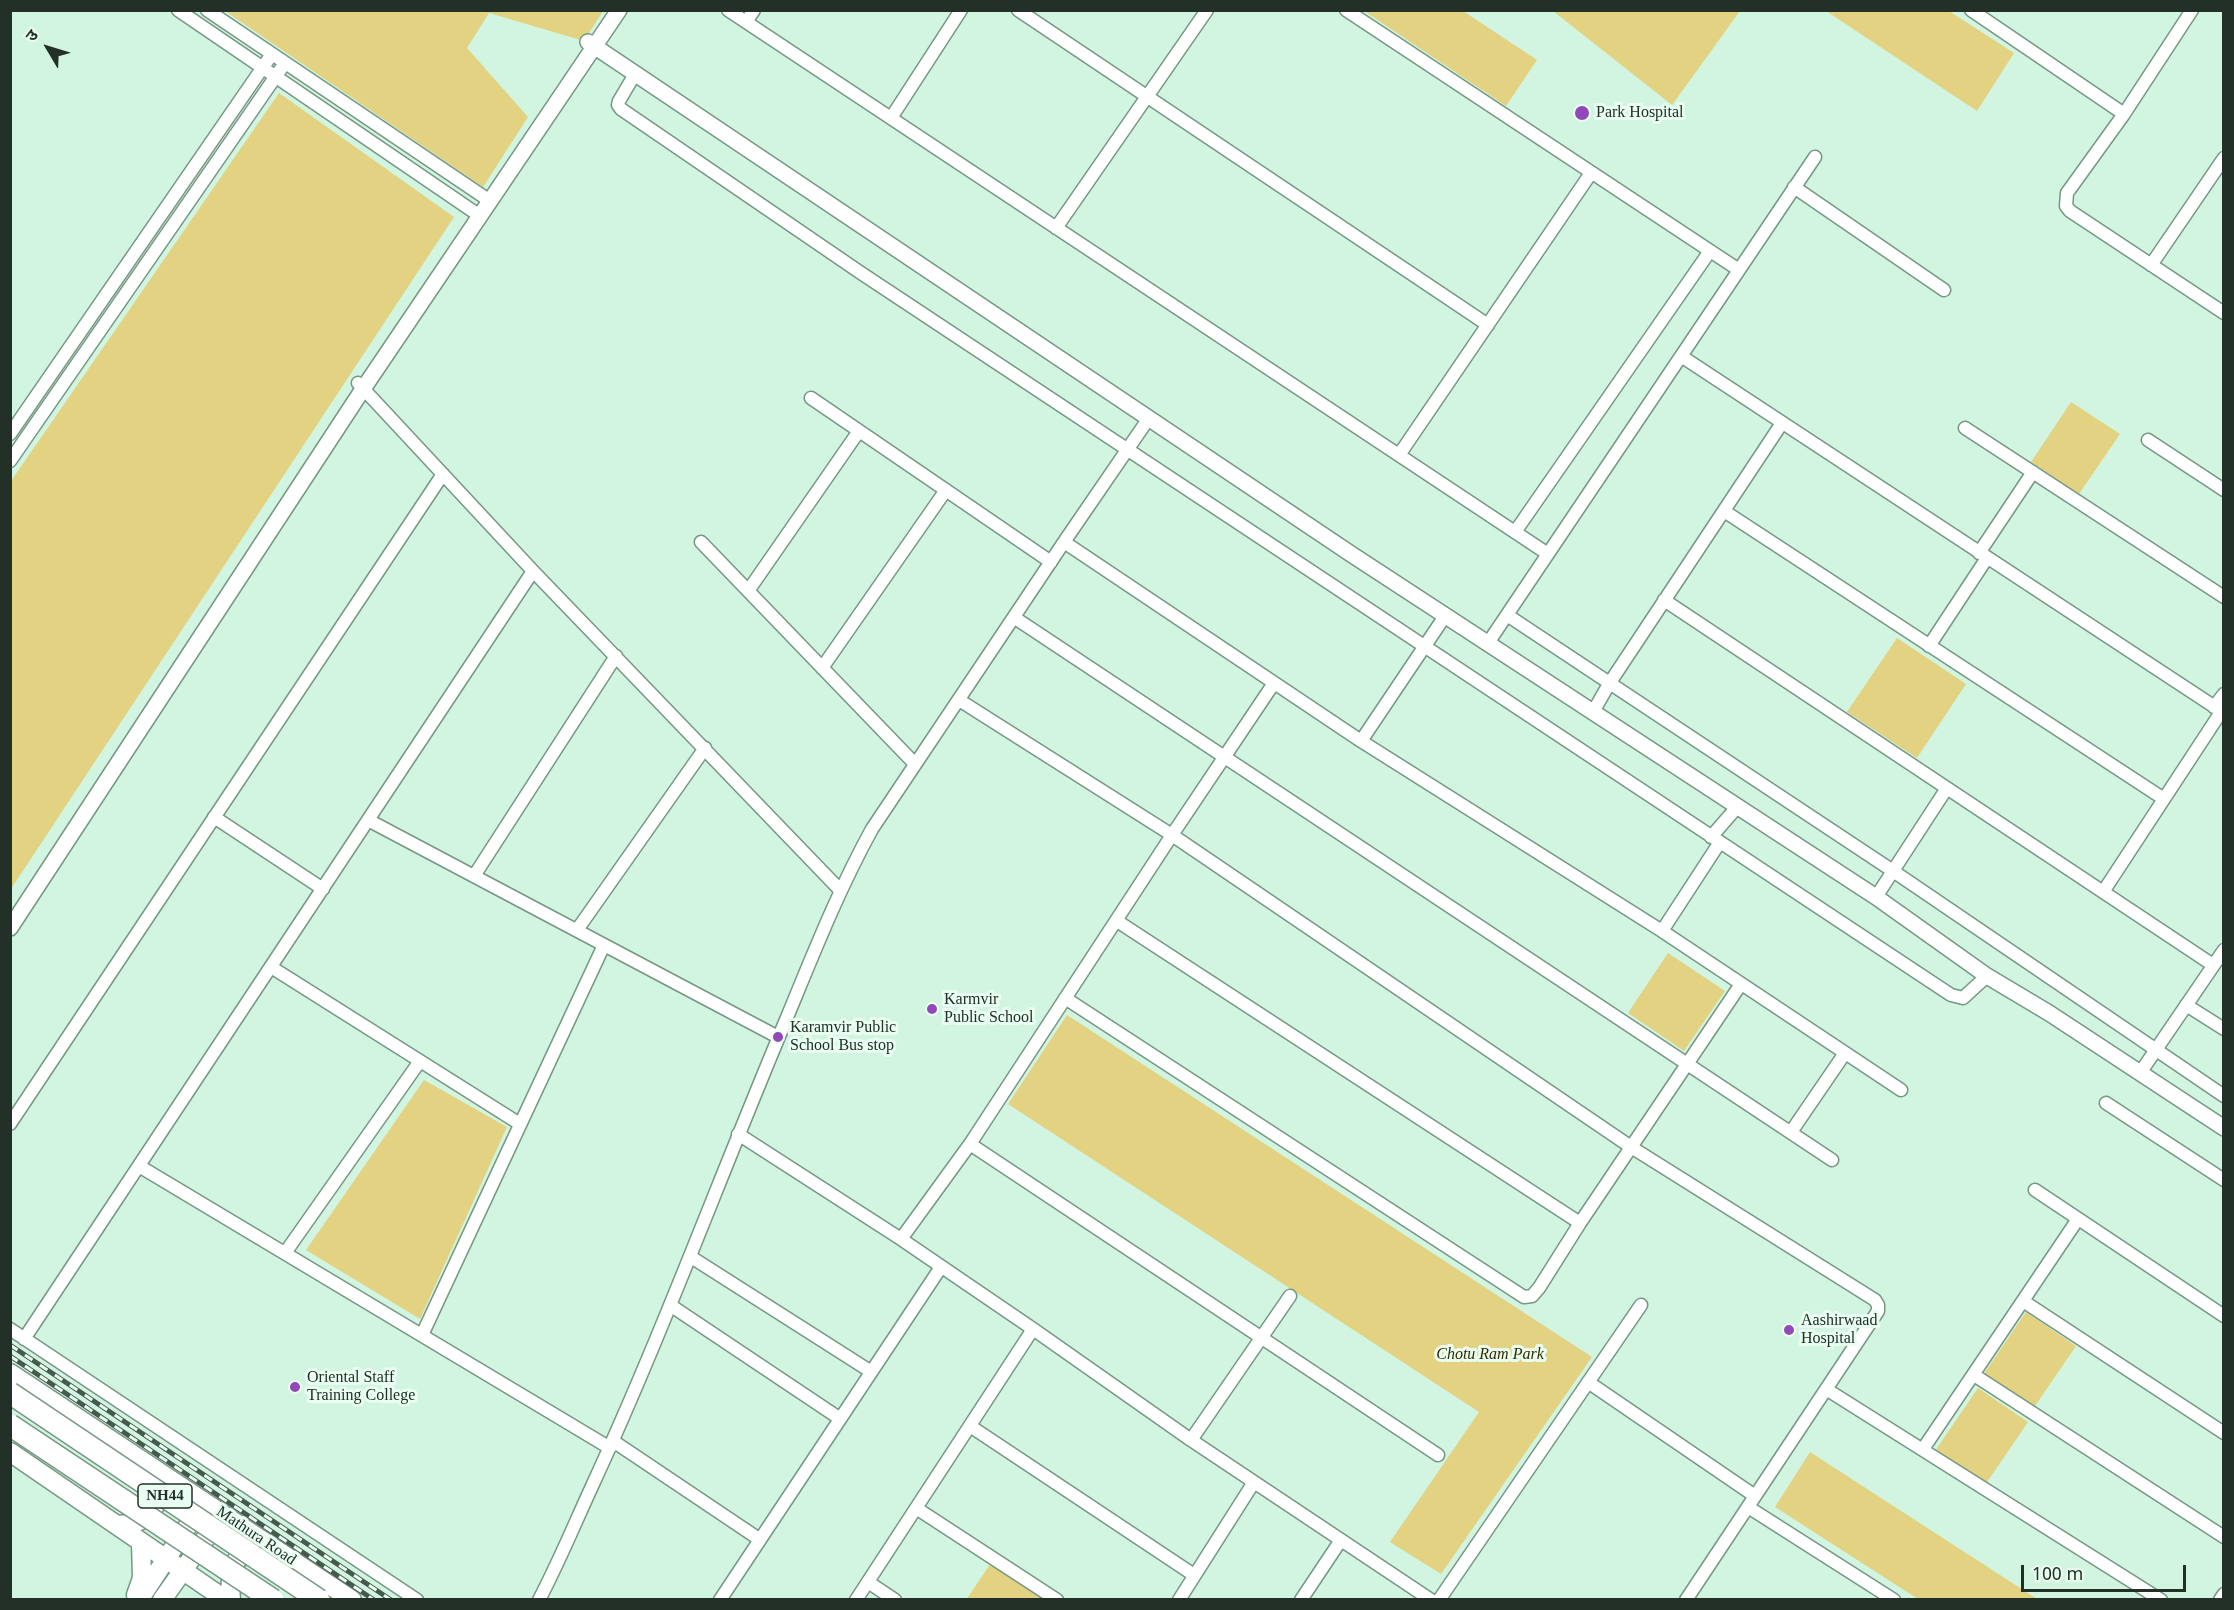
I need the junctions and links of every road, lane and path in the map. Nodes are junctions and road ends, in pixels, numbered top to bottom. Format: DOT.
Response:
graph roads {
  1 [pos="178,10"];
  2 [pos="207,10"];
  3 [pos="609,10"];
  4 [pos="619,10"];
  5 [pos="728,10"];
  6 [pos="754,10"];
  7 [pos="962,10"];
  8 [pos="1018,10"];
  9 [pos="1207,10"];
  10 [pos="1346,10"];
  11 [pos="1971,10"];
  12 [pos="2192,10"];
  13 [pos="746,22"];
  14 [pos="591,44"];
  15 [pos="272,54"];
  16 [pos="285,63"];
  17 [pos="262,68"];
  18 [pos="636,74"];
  19 [pos="276,77"];
  20 [pos="1147,97"];
  21 [pos="2124,114"];
  22 [pos="891,118"];
  23 [pos="1815,157"];
  24 [pos="2223,160"];
  25 [pos="1591,172"];
  26 [pos="1794,187"];
  27 [pos="487,199"];
  28 [pos="477,214"];
  29 [pos="1056,228"];
  30 [pos="1710,251"];
  31 [pos="2151,265"];
  32 [pos="1739,270"];
  33 [pos="1944,290"];
  34 [pos="2223,313"];
  35 [pos="1488,325"];
  36 [pos="1681,356"];
  37 [pos="360,386"];
  38 [pos="811,398"];
  39 [pos="1149,418"];
  40 [pos="1782,423"];
  41 [pos="1965,428"];
  42 [pos="859,431"];
  43 [pos="10,434"];
  44 [pos="2148,440"];
  45 [pos="1128,451"];
  46 [pos="1399,455"];
  47 [pos="10,461"];
  48 [pos="2033,472"];
  49 [pos="443,474"];
  50 [pos="946,490"];
  51 [pos="2223,490"];
  52 [pos="1724,511"];
  53 [pos="1515,532"];
  54 [pos="1064,542"];
  55 [pos="701,543"];
  56 [pos="1548,554"];
  57 [pos="1983,555"];
  58 [pos="1051,561"];
  59 [pos="534,571"];
  60 [pos="748,591"];
  61 [pos="2223,597"];
  62 [pos="1664,600"];
  63 [pos="1507,615"];
  64 [pos="1445,616"];
  65 [pos="1015,618"];
  66 [pos="1488,643"];
  67 [pos="1929,646"];
  68 [pos="1424,647"];
  69 [pos="616,656"];
  70 [pos="822,668"];
  71 [pos="1274,683"];
  72 [pos="1609,684"];
  73 [pos="2223,694"];
  74 [pos="959,700"];
  75 [pos="2220,711"];
  76 [pos="1593,712"];
  77 [pos="1361,741"];
  78 [pos="705,748"];
  79 [pos="1225,758"];
  80 [pos="915,764"];
  81 [pos="1947,788"];
  82 [pos="2164,800"];
  83 [pos="1738,806"];
  84 [pos="214,817"];
  85 [pos="368,820"];
  86 [pos="1172,835"];
  87 [pos="1715,840"];
  88 [pos="1893,871"];
  89 [pos="474,876"];
  90 [pos="323,889"];
  91 [pos="840,890"];
  92 [pos="2103,892"];
  93 [pos="1876,897"];
  94 [pos="10,912"];
  95 [pos="1117,921"];
  96 [pos="10,928"];
  97 [pos="577,930"];
  98 [pos="1662,931"];
  99 [pos="604,945"];
  100 [pos="2223,950"];
  101 [pos="2213,965"];
  102 [pos="271,967"];
  103 [pos="1987,976"];
  104 [pos="1741,984"];
  105 [pos="1065,998"];
  106 [pos="2186,1005"];
  107 [pos="2223,1029"];
  108 [pos="778,1037"];
  109 [pos="2154,1050"];
  110 [pos="1845,1053"];
  111 [pos="420,1061"];
  112 [pos="1687,1064"];
  113 [pos="2140,1073"];
  114 [pos="1901,1090"];
  115 [pos="2223,1096"];
  116 [pos="2106,1103"];
  117 [pos="10,1124"];
  118 [pos="520,1124"];
  119 [pos="2223,1128"];
  120 [pos="1791,1132"];
  121 [pos="738,1134"];
  122 [pos="970,1144"];
  123 [pos="1631,1147"];
  124 [pos="1832,1160"];
  125 [pos="139,1166"];
  126 [pos="2223,1180"];
  127 [pos="2035,1190"];
  128 [pos="2078,1219"];
  129 [pos="1580,1223"];
  130 [pos="901,1239"];
  131 [pos="285,1253"];
  132 [pos="691,1257"];
  133 [pos="941,1267"];
  134 [pos="1290,1296"];
  135 [pos="2023,1301"];
  136 [pos="670,1305"];
  137 [pos="1641,1305"];
  138 [pos="2223,1316"];
  139 [pos="10,1329"];
  140 [pos="1033,1329"];
  141 [pos="422,1335"];
  142 [pos="1261,1337"];
  143 [pos="24,1339"];
  144 [pos="870,1371"];
  145 [pos="10,1373"];
  146 [pos="1974,1375"];
  147 [pos="1588,1382"];
  148 [pos="1826,1389"];
  149 [pos="10,1393"];
  150 [pos="839,1418"];
  151 [pos="10,1425"];
  152 [pos="970,1426"];
  153 [pos="2223,1433"];
  154 [pos="1191,1440"];
  155 [pos="611,1444"];
  156 [pos="1923,1449"];
  157 [pos="10,1452"];
  158 [pos="1438,1455"];
  159 [pos="151,1466"];
  160 [pos="1254,1482"];
  161 [pos="204,1501"];
  162 [pos="1751,1502"];
  163 [pos="916,1508"];
  164 [pos="223,1514"];
  165 [pos="116,1525"];
  166 [pos="2223,1537"];
  167 [pos="759,1539"];
  168 [pos="1341,1540"];
  169 [pos="141,1542"];
  170 [pos="270,1545"];
  171 [pos="165,1560"];
  172 [pos="183,1571"];
  173 [pos="1194,1575"];
  174 [pos="868,1582"];
  175 [pos="208,1588"];
  176 [pos="2223,1594"];
  177 [pos="134,1599"];
  178 [pos="139,1599"];
  179 [pos="162,1599"];
  180 [pos="226,1599"];
  181 [pos="231,1599"];
  182 [pos="273,1599"];
  183 [pos="320,1599"];
  184 [pos="352,1599"];
  185 [pos="417,1599"];
  186 [pos="539,1599"];
  187 [pos="720,1599"];
  188 [pos="856,1599"];
  189 [pos="895,1599"];
  190 [pos="1057,1599"];
  191 [pos="1179,1599"];
  192 [pos="1301,1599"];
  193 [pos="1431,1599"];
  194 [pos="1439,1599"];
  195 [pos="1686,1599"];
  196 [pos="1894,1599"];
  197 [pos="2161,1599"];
  198 [pos="2220,1599"];
  1 -- 17 [label="street"];
  2 -- 15 [label="street"];
  3 -- 14 [label="street"];
  4 -- 14 [label="street"];
  5 -- 13 [label="street"];
  6 -- 13 [label="street"];
  7 -- 22 [label="street"];
  8 -- 20 [label="street"];
  9 -- 20 [label="street"];
  10 -- 25 [label="street"];
  11 -- 21 [label="street"];
  12 -- 21 [label="street"];
  13 -- 22 [label="street"];
  14 -- 18 [label="street"];
  14 -- 27 [label="street"];
  15 -- 16 [label="street"];
  15 -- 17 [label="street"];
  16 -- 19 [label="street"];
  16 -- 27 [label="street"];
  17 -- 19 [label="street"];
  17 -- 43 [label="street"];
  18 -- 39 [label="street"];
  18 -- 45 [label="street"];
  19 -- 28 [label="street"];
  19 -- 47 [label="street"];
  20 -- 29 [label="street"];
  20 -- 35 [label="street"];
  21 -- 31 [label="street"];
  22 -- 29 [label="street"];
  23 -- 26 [label="street"];
  24 -- 31 [label="street"];
  25 -- 30 [label="street"];
  25 -- 35 [label="street"];
  26 -- 32 [label="street"];
  26 -- 33 [label="street"];
  27 -- 28 [label="street"];
  28 -- 37 [label="street"];
  29 -- 46 [label="street"];
  30 -- 32 [label="street"];
  30 -- 53 [label="street"];
  31 -- 34 [label="street"];
  32 -- 36 [label="street"];
  35 -- 46 [label="street"];
  36 -- 40 [label="street"];
  36 -- 56 [label="street"];
  37 -- 49 [label="street"];
  37 -- 94 [label="street"];
  37 -- 96 [label="street"];
  38 -- 42 [label="street"];
  39 -- 45 [label="street"];
  39 -- 64 [label="street"];
  40 -- 52 [label="street"];
  40 -- 57 [label="street"];
  41 -- 48 [label="street"];
  42 -- 50 [label="street"];
  42 -- 60 [label="street"];
  44 -- 51 [label="street"];
  45 -- 54 [label="street"];
  45 -- 68 [label="street"];
  46 -- 53 [label="street"];
  48 -- 57 [label="street"];
  48 -- 61 [label="street"];
  49 -- 59 [label="street"];
  49 -- 84 [label="street"];
  50 -- 58 [label="street"];
  50 -- 70 [label="street"];
  52 -- 62 [label="street"];
  52 -- 67 [label="street"];
  53 -- 56 [label="street"];
  54 -- 58 [label="street"];
  54 -- 71 [label="street"];
  55 -- 60 [label="street"];
  56 -- 63 [label="street"];
  57 -- 67 [label="street"];
  57 -- 75 [label="street"];
  58 -- 65 [label="street"];
  59 -- 69 [label="street"];
  59 -- 85 [label="street"];
  60 -- 70 [label="street"];
  62 -- 72 [label="street"];
  62 -- 81 [label="street"];
  63 -- 66 [label="street"];
  63 -- 72 [label="street"];
  64 -- 66 [label="street"];
  64 -- 68 [label="street"];
  65 -- 74 [label="street"];
  65 -- 79 [label="street"];
  66 -- 76 [label="street"];
  67 -- 82 [label="street"];
  68 -- 77 [label="street"];
  68 -- 87 [label="street"];
  69 -- 78 [label="street"];
  69 -- 89 [label="street"];
  70 -- 80 [label="street"];
  71 -- 77 [label="street"];
  71 -- 79 [label="street"];
  72 -- 76 [label="street"];
  72 -- 88 [label="street"];
  73 -- 75 [label="street"];
  74 -- 80 [label="street"];
  74 -- 86 [label="street"];
  75 -- 82 [label="street"];
  76 -- 83 [label="street"];
  77 -- 98 [label="street"];
  78 -- 91 [label="street"];
  78 -- 97 [label="street"];
  79 -- 86 [label="street"];
  79 -- 112 [label="street"];
  80 -- 91 [label="street"];
  81 -- 88 [label="street"];
  81 -- 92 [label="street"];
  82 -- 92 [label="street"];
  83 -- 87 [label="street"];
  83 -- 93 [label="street"];
  84 -- 90 [label="street"];
  84 -- 117 [label="street"];
  85 -- 89 [label="street"];
  85 -- 90 [label="street"];
  86 -- 95 [label="street"];
  86 -- 123 [label="street"];
  87 -- 98 [label="street"];
  87 -- 103 [label="street"];
  88 -- 93 [label="street"];
  88 -- 109 [label="street"];
  89 -- 97 [label="street"];
  90 -- 102 [label="street"];
  91 -- 108 [label="street"];
  92 -- 101 [label="street"];
  93 -- 103 [label="street"];
  95 -- 105 [label="street"];
  95 -- 129 [label="street"];
  97 -- 99 [label="street"];
  98 -- 104 [label="street"];
  99 -- 108 [label="street"];
  99 -- 118 [label="street"];
  100 -- 101 [label="street"];
  101 -- 106 [label="street"];
  102 -- 111 [label="street"];
  102 -- 125 [label="street"];
  103 -- 113 [label="street"];
  104 -- 110 [label="street"];
  104 -- 112 [label="street"];
  105 -- 122 [label="street"];
  105 -- 129 [label="street"];
  106 -- 107 [label="street"];
  106 -- 109 [label="street"];
  108 -- 121 [label="street"];
  109 -- 113 [label="street"];
  109 -- 115 [label="street"];
  110 -- 114 [label="street"];
  110 -- 120 [label="street"];
  111 -- 118 [label="street"];
  111 -- 131 [label="street"];
  112 -- 120 [label="street"];
  112 -- 123 [label="street"];
  113 -- 119 [label="street"];
  116 -- 126 [label="street"];
  118 -- 141 [label="street"];
  120 -- 124 [label="street"];
  121 -- 130 [label="street"];
  121 -- 132 [label="street"];
  122 -- 130 [label="street"];
  122 -- 142 [label="street"];
  123 -- 129 [label="street"];
  123 -- 148 [label="street"];
  125 -- 131 [label="street"];
  125 -- 143 [label="street"];
  127 -- 128 [label="street"];
  128 -- 135 [label="street"];
  128 -- 138 [label="street"];
  130 -- 133 [label="street"];
  131 -- 141 [label="street"];
  132 -- 136 [label="street"];
  132 -- 144 [label="street"];
  133 -- 140 [label="street"];
  133 -- 144 [label="street"];
  134 -- 142 [label="street"];
  135 -- 146 [label="street"];
  135 -- 153 [label="street"];
  136 -- 150 [label="street"];
  136 -- 155 [label="street"];
  137 -- 147 [label="street"];
  139 -- 143 [label="street"];
  140 -- 152 [label="street"];
  140 -- 154 [label="street"];
  141 -- 155 [label="street"];
  142 -- 154 [label="street"];
  142 -- 158 [label="street"];
  143 -- 185 [label="street"];
  144 -- 150 [label="street"];
  145 -- 159 [label="main road, Mathura Road"];
  146 -- 156 [label="street"];
  146 -- 166 [label="street"];
  147 -- 162 [label="street"];
  147 -- 194 [label="street"];
  148 -- 156 [label="street"];
  148 -- 162 [label="street"];
  149 -- 183 [label="highway, NH44, bridge"];
  150 -- 167 [label="street"];
  151 -- 182 [label="highway, NH44, bridge"];
  152 -- 163 [label="street"];
  152 -- 173 [label="street"];
  154 -- 160 [label="street"];
  155 -- 167 [label="street"];
  155 -- 186 [label="street"];
  156 -- 197 [label="street"];
  157 -- 165 [label="main road"];
  159 -- 161 [label="main road, Mathura Road"];
  159 -- 165 [label="main road"];
  160 -- 168 [label="street"];
  160 -- 173 [label="street"];
  161 -- 164 [label="main road, Mathura Road"];
  161 -- 171 [label="main road"];
  162 -- 195 [label="street"];
  162 -- 196 [label="street"];
  163 -- 174 [label="street"];
  163 -- 190 [label="street"];
  164 -- 170 [label="main road, Mathura Road"];
  164 -- 172 [label="main road"];
  165 -- 169 [label="main road"];
  167 -- 187 [label="street"];
  168 -- 192 [label="street"];
  168 -- 193 [label="street"];
  169 -- 171 [label="main road"];
  169 -- 177 [label="main road"];
  170 -- 181 [label="main road"];
  170 -- 184 [label="main road, Mathura Road"];
  171 -- 172 [label="main road"];
  171 -- 178 [label="main road"];
  172 -- 175 [label="main road"];
  172 -- 179 [label="main road"];
  173 -- 191 [label="street"];
  174 -- 188 [label="street"];
  174 -- 189 [label="street"];
  175 -- 179 [label="main road"];
  175 -- 180 [label="main road"];
  176 -- 198 [label="street"];
}
